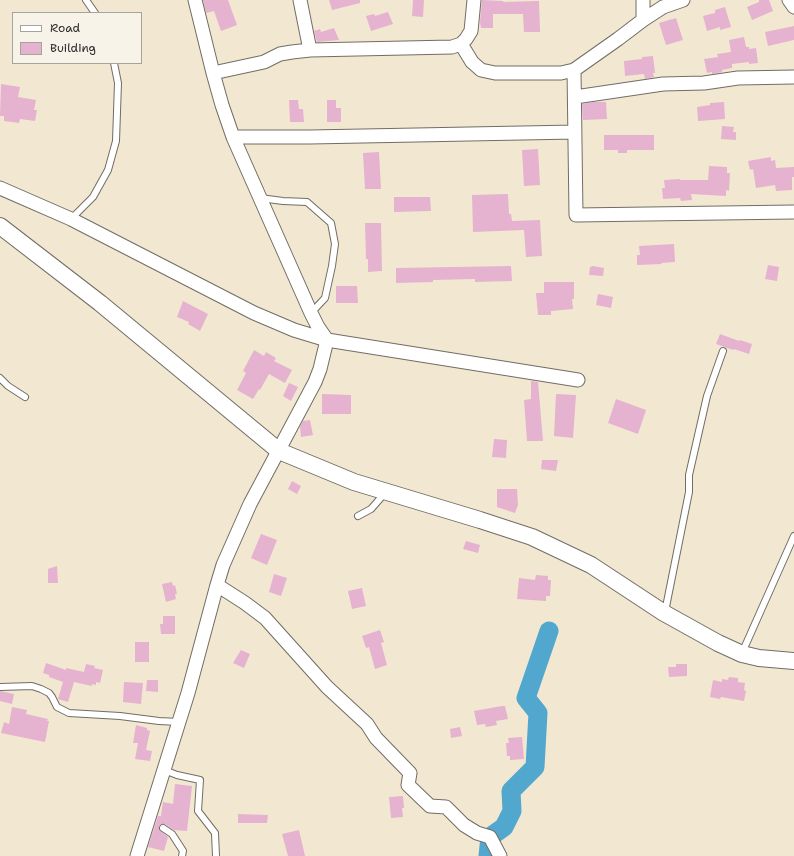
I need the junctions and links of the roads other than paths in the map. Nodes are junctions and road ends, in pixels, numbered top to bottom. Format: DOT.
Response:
graph roads {
  1 [pos="86,0"];
  2 [pos="195,0"];
  3 [pos="300,0"];
  4 [pos="474,0"];
  5 [pos="643,0"];
  6 [pos="683,0"];
  7 [pos="789,0"];
  8 [pos="794,7"];
  9 [pos="94,12"];
  10 [pos="643,20"];
  11 [pos="460,44"];
  12 [pos="310,50"];
  13 [pos="114,64"];
  14 [pos="574,70"];
  15 [pos="213,73"];
  16 [pos="794,77"];
  17 [pos="575,96"];
  18 [pos="575,132"];
  19 [pos="234,137"];
  20 [pos="0,188"];
  21 [pos="260,198"];
  22 [pos="794,212"];
  23 [pos="71,219"];
  24 [pos="0,226"];
  25 [pos="311,313"];
  26 [pos="327,340"];
  27 [pos="723,351"];
  28 [pos="0,378"];
  29 [pos="578,380"];
  30 [pos="25,398"];
  31 [pos="278,451"];
  32 [pos="386,492"];
  33 [pos="358,516"];
  34 [pos="794,536"];
  35 [pos="217,584"];
  36 [pos="664,613"];
  37 [pos="742,654"];
  38 [pos="794,662"];
  39 [pos="0,687"];
  40 [pos="179,722"];
  41 [pos="164,770"];
  42 [pos="164,828"];
  43 [pos="137,856"];
  44 [pos="182,856"];
  45 [pos="216,856"];
  46 [pos="500,856"];
  1 -- 9 [label="lane"];
  2 -- 15 [label="street"];
  3 -- 12 [label="street"];
  4 -- 11 [label="street"];
  5 -- 10 [label="street"];
  6 -- 10 [label="street"];
  7 -- 8 [label="street"];
  10 -- 14 [label="street"];
  11 -- 12 [label="street"];
  11 -- 14 [label="street"];
  12 -- 15 [label="street"];
  13 -- 23 [label="lane"];
  14 -- 17 [label="street"];
  15 -- 19 [label="street"];
  16 -- 17 [label="street"];
  17 -- 18 [label="street"];
  18 -- 19 [label="street"];
  18 -- 22 [label="street"];
  19 -- 21 [label="street"];
  20 -- 23 [label="street"];
  21 -- 25 [label="street"];
  21 -- 25 [label="lane"];
  23 -- 26 [label="street"];
  24 -- 31 [label="street"];
  25 -- 26 [label="street"];
  26 -- 29 [label="street"];
  26 -- 31 [label="street"];
  27 -- 36 [label="lane"];
  28 -- 30 [label="lane"];
  31 -- 32 [label="street"];
  31 -- 35 [label="street"];
  32 -- 33 [label="lane"];
  32 -- 36 [label="street"];
  34 -- 37 [label="lane"];
  35 -- 40 [label="street"];
  35 -- 46 [label="street"];
  36 -- 37 [label="street"];
  37 -- 38 [label="street"];
  39 -- 40 [label="lane"];
  40 -- 41 [label="street"];
  41 -- 43 [label="street"];
  41 -- 45 [label="lane"];
  42 -- 44 [label="lane"];
}
